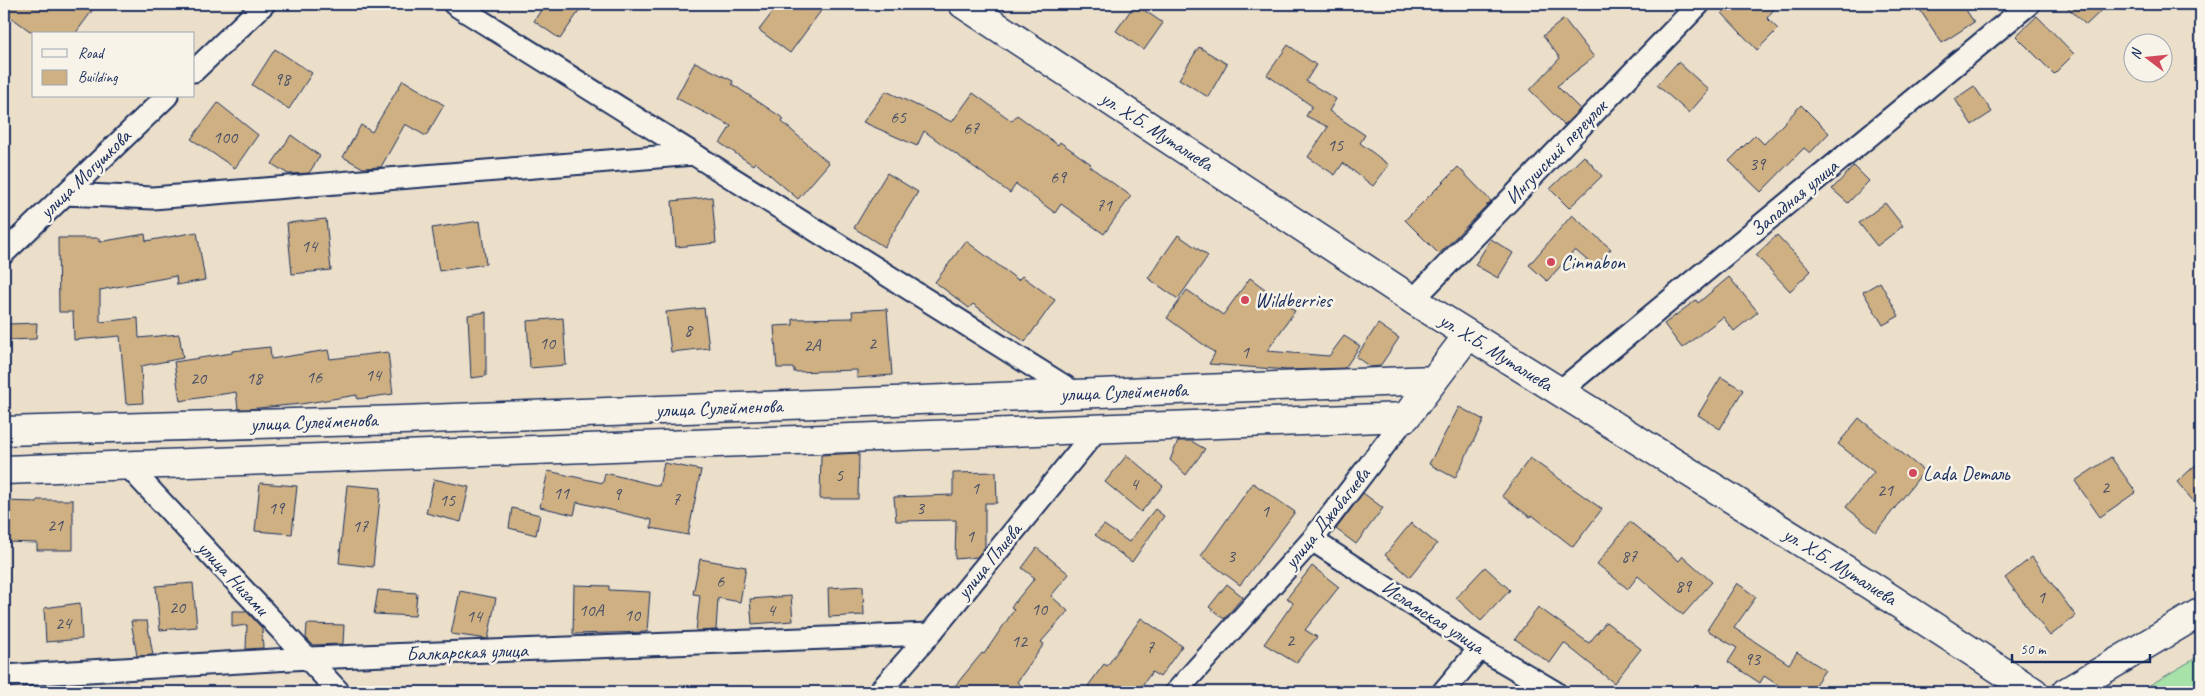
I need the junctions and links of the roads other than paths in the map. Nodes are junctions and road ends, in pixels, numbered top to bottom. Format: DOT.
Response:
graph roads {
  1 [pos="264,4"];
  2 [pos="454,4"];
  3 [pos="963,4"];
  4 [pos="1699,4"];
  5 [pos="2029,4"];
  6 [pos="195,70"];
  7 [pos="165,98"];
  8 [pos="694,154"];
  9 [pos="65,194"];
  10 [pos="4,252"];
  11 [pos="1412,300"];
  12 [pos="1468,335"];
  13 [pos="1434,380"];
  14 [pos="1560,392"];
  15 [pos="1077,394"];
  16 [pos="1406,417"];
  17 [pos="1098,428"];
  18 [pos="4,431"];
  19 [pos="126,464"];
  20 [pos="4,470"];
  21 [pos="1312,540"];
  22 [pos="2201,612"];
  23 [pos="930,634"];
  24 [pos="1480,648"];
  25 [pos="309,658"];
  26 [pos="4,676"];
  27 [pos="339,692"];
  28 [pos="879,692"];
  29 [pos="1176,692"];
  30 [pos="1443,692"];
  31 [pos="1555,692"];
  32 [pos="2034,692"];
  33 [pos="2066,692"];
  1 -- 6 [label="street"];
  2 -- 8 [label="street"];
  3 -- 11 [label="main road, ул. Х.Б. Муталиева"];
  4 -- 11 [label="street, Ингушский переулок"];
  5 -- 14 [label="street, Западная улица"];
  7 -- 9 [label="street, улица Могушкова"];
  8 -- 9 [label="street"];
  8 -- 15 [label="street"];
  9 -- 10 [label="street, улица Могушкова"];
  11 -- 12 [label="main road, ул. Х.Б. Муталиева"];
  12 -- 13 [label="main road, улица Джабагиева"];
  12 -- 14 [label="main road, ул. Х.Б. Муталиева"];
  13 -- 15 [label="main road, улица Сулейменова"];
  13 -- 16 [label="main road, улица Джабагиева"];
  14 -- 32 [label="main road, ул. Х.Б. Муталиева"];
  15 -- 18 [label="main road, улица Сулейменова"];
  16 -- 17 [label="main road, улица Сулейменова"];
  16 -- 21 [label="street, улица Джабагиева"];
  17 -- 19 [label="main road, улица Сулейменова"];
  17 -- 23 [label="street, улица Плиева"];
  19 -- 20 [label="main road, улица Сулейменова"];
  19 -- 25 [label="street, улица Низами"];
  21 -- 24 [label="street, Исламская улица"];
  21 -- 29 [label="street, улица Джабагиева"];
  22 -- 33 [label="main road"];
  23 -- 25 [label="street, Балкарская улица"];
  23 -- 28 [label="street, улица Плиева"];
  24 -- 30 [label="street"];
  24 -- 31 [label="street, Исламская улица"];
  25 -- 26 [label="street, Балкарская улица"];
  25 -- 27 [label="street, улица Низами"];
}
